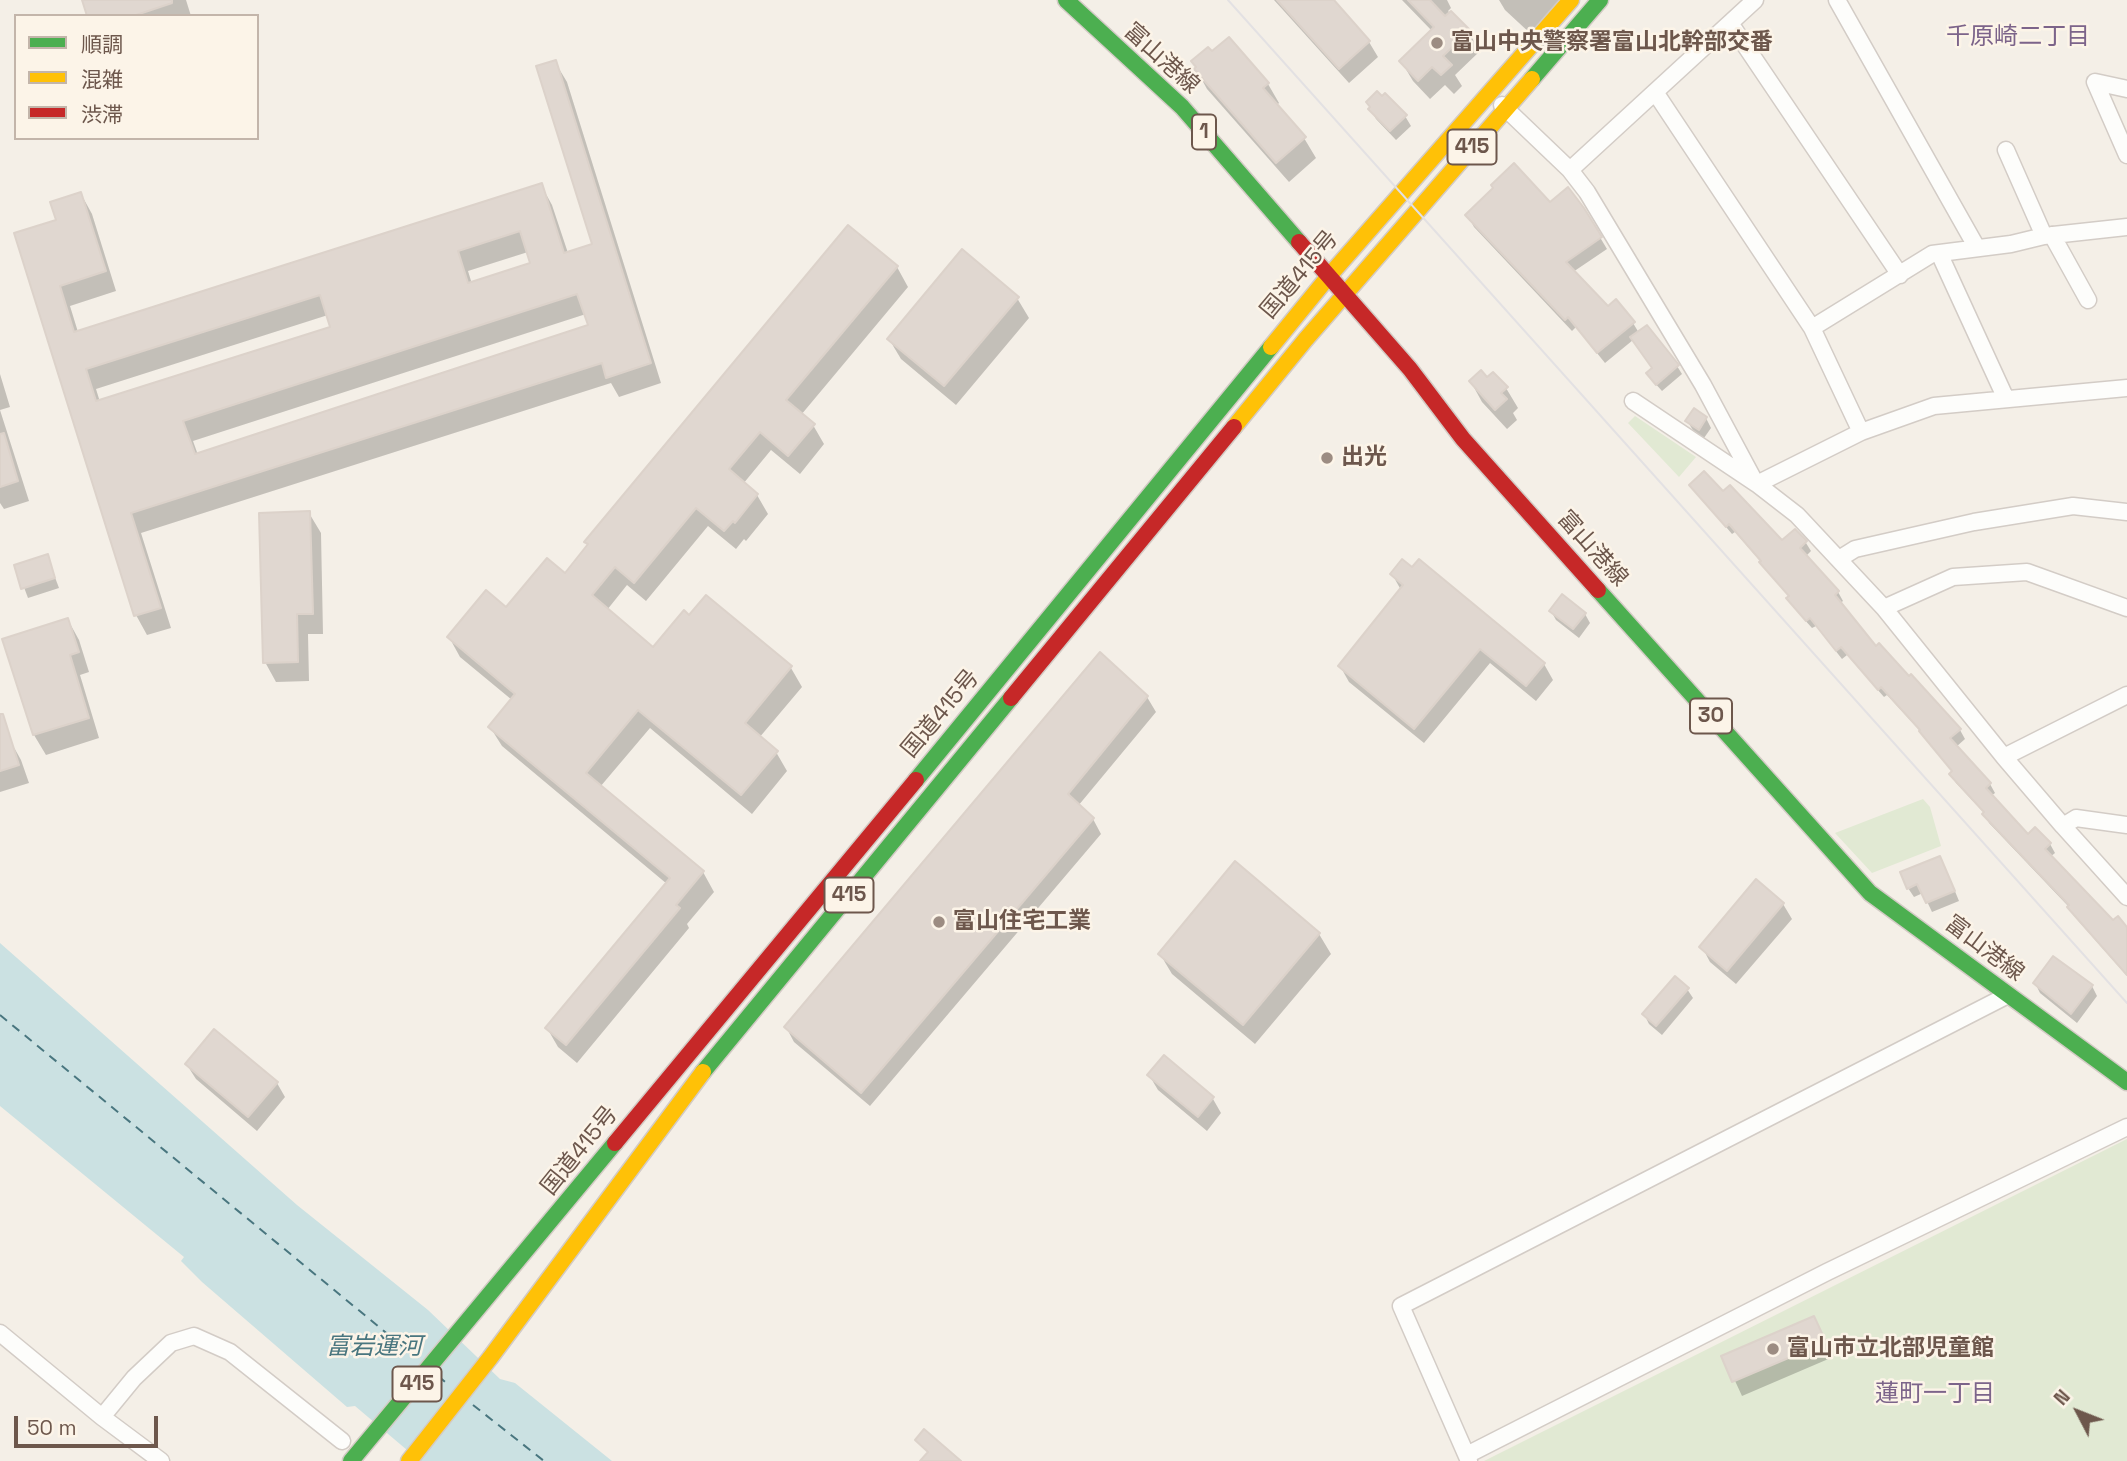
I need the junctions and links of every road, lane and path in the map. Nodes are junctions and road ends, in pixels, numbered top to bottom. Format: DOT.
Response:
graph roads {
  1 [pos="1066,0"];
  2 [pos="1571,0"];
  3 [pos="1600,0"];
  4 [pos="1755,0"];
  5 [pos="1837,0"];
  6 [pos="1730,23"];
  7 [pos="2127,89"];
  8 [pos="1655,92"];
  9 [pos="1489,93"];
  10 [pos="1505,108"];
  11 [pos="2006,150"];
  12 [pos="2127,155"];
  13 [pos="1570,170"];
  14 [pos="2127,228"];
  15 [pos="2048,236"];
  16 [pos="1977,248"];
  17 [pos="1939,253"];
  18 [pos="1900,275"];
  19 [pos="1329,276"];
  20 [pos="1346,295"];
  21 [pos="2088,300"];
  22 [pos="1812,328"];
  23 [pos="2127,388"];
  24 [pos="2006,399"];
  25 [pos="1633,401"];
  26 [pos="1861,432"];
  27 [pos="1757,484"];
  28 [pos="2127,512"];
  29 [pos="1839,559"];
  30 [pos="1884,608"];
  31 [pos="2127,608"];
  32 [pos="2127,695"];
  33 [pos="2004,757"];
  34 [pos="2127,825"];
  35 [pos="2063,826"];
  36 [pos="2127,897"];
  37 [pos="2008,995"];
  38 [pos="2127,1082"];
  39 [pos="2127,1127"];
  40 [pos="0,1333"];
  41 [pos="102,1417"];
  42 [pos="342,1441"];
  43 [pos="1468,1458"];
  44 [pos="161,1461"];
  45 [pos="351,1461"];
  46 [pos="409,1461"];
  1 -- 19 [label="main road, 富山港線 / 1"];
  2 -- 9 [label="main road, 国道415号 / 415"];
  3 -- 10 [label="main road, 国道415号 / 415"];
  4 -- 6 [label="street"];
  5 -- 16 [label="street"];
  6 -- 8 [label="street"];
  6 -- 18 [label="street"];
  7 -- 12 [label="street"];
  8 -- 13 [label="street"];
  8 -- 22 [label="street"];
  9 -- 10 [label="street"];
  9 -- 19 [label="main road, 国道415号 / 415"];
  10 -- 13 [label="street"];
  10 -- 20 [label="main road, 国道415号 / 415"];
  11 -- 15 [label="street"];
  13 -- 27 [label="street"];
  14 -- 15 [label="street"];
  15 -- 16 [label="street"];
  15 -- 21 [label="street"];
  16 -- 17 [label="street"];
  17 -- 18 [label="street"];
  17 -- 24 [label="street"];
  18 -- 22 [label="street"];
  19 -- 20 [label="main road, 富山港線 / 30"];
  19 -- 45 [label="main road, 国道415号 / 415"];
  20 -- 37 [label="main road, 富山港線 / 30"];
  20 -- 46 [label="main road, 国道415号 / 415"];
  22 -- 26 [label="street"];
  23 -- 24 [label="street"];
  24 -- 26 [label="street"];
  25 -- 27 [label="street"];
  26 -- 27 [label="street"];
  27 -- 29 [label="street"];
  28 -- 29 [label="street"];
  29 -- 30 [label="street"];
  30 -- 31 [label="street"];
  30 -- 33 [label="street"];
  32 -- 33 [label="street"];
  33 -- 35 [label="street"];
  34 -- 35 [label="street"];
  35 -- 36 [label="street"];
  37 -- 38 [label="main road, 富山港線 / 30"];
  37 -- 43 [label="street"];
  39 -- 43 [label="street"];
  40 -- 41 [label="street"];
  41 -- 42 [label="street"];
  41 -- 44 [label="street"];
}
